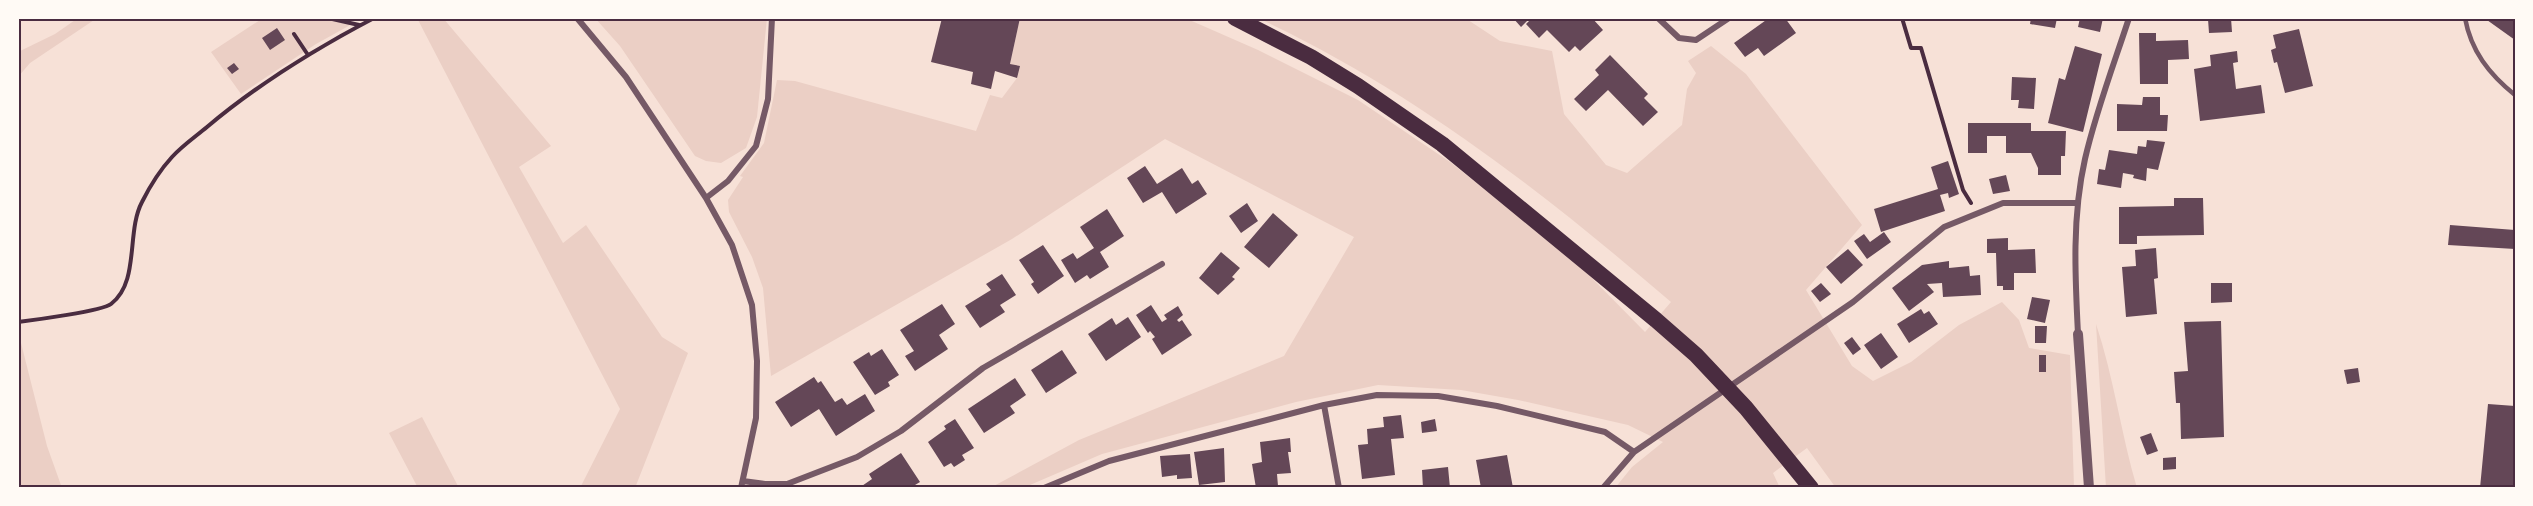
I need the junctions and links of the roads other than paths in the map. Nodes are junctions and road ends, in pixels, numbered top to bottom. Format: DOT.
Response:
graph roads {
  1 [pos="578,18"];
  2 [pos="772,18"];
  3 [pos="1235,18"];
  4 [pos="1658,18"];
  5 [pos="1729,18"];
  6 [pos="2129,18"];
  7 [pos="2464,18"];
  8 [pos="2515,95"];
  9 [pos="706,198"];
  10 [pos="2078,203"];
  11 [pos="1162,264"];
  12 [pos="2078,334"];
  13 [pos="1324,405"];
  14 [pos="1634,452"];
  15 [pos="742,484"];
  16 [pos="1052,486"];
  17 [pos="1044,488"];
  18 [pos="1339,488"];
  19 [pos="1603,488"];
  20 [pos="1811,488"];
  21 [pos="2089,488"];
  1 -- 9 [label="street"];
  2 -- 9 [label="street"];
  3 -- 20 [label="highway"];
  4 -- 5 [label="street"];
  6 -- 10 [label="street"];
  7 -- 8 [label="lane"];
  9 -- 15 [label="street"];
  10 -- 12 [label="street"];
  10 -- 14 [label="street"];
  11 -- 15 [label="street"];
  12 -- 21 [label="street"];
  13 -- 14 [label="street"];
  13 -- 16 [label="street"];
  13 -- 18 [label="street"];
  14 -- 19 [label="street"];
  16 -- 17 [label="street"];
}
